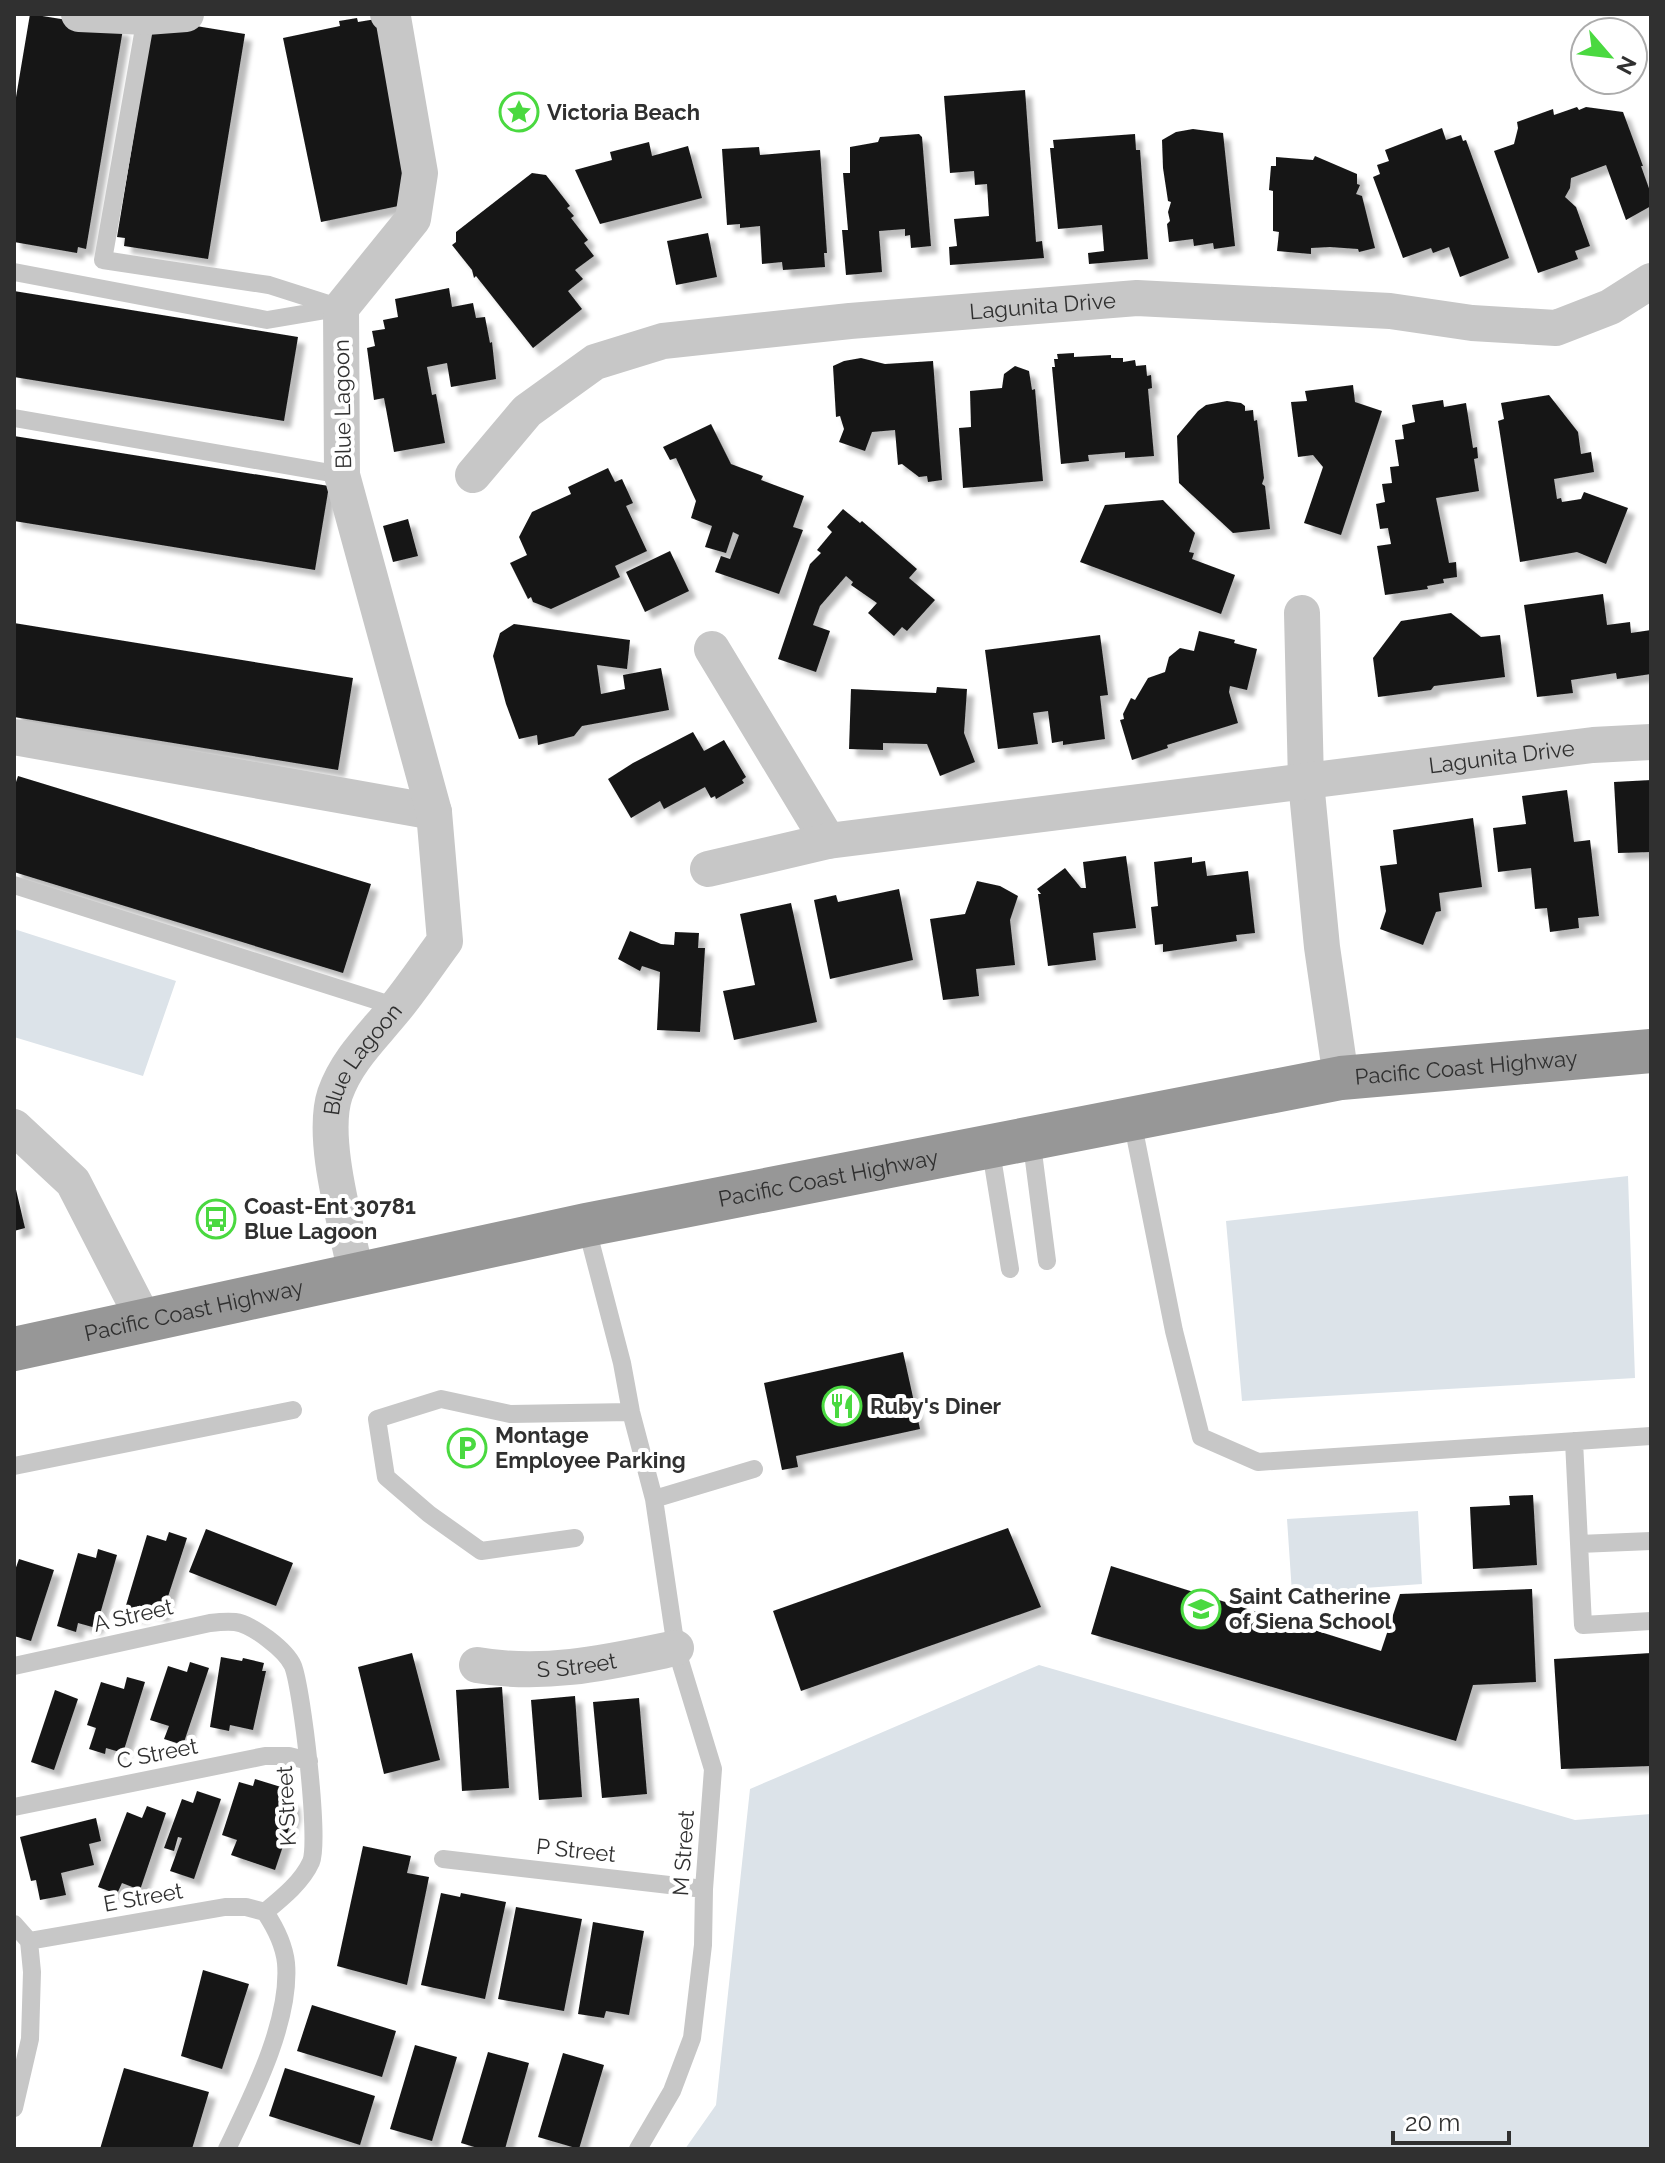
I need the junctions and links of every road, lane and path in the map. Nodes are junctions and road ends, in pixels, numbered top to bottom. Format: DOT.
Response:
graph roads {
  1 [pos="79,14"];
  2 [pos="186,14"];
  3 [pos="388,14"];
  4 [pos="146,17"];
  5 [pos="14,272"];
  6 [pos="1651,281"];
  7 [pos="341,308"];
  8 [pos="14,418"];
  9 [pos="342,475"];
  10 [pos="473,475"];
  11 [pos="1302,613"];
  12 [pos="712,649"];
  13 [pos="14,737"];
  14 [pos="1651,742"];
  15 [pos="1306,782"];
  16 [pos="434,812"];
  17 [pos="828,841"];
  18 [pos="708,869"];
  19 [pos="14,885"];
  20 [pos="397,1007"];
  21 [pos="1651,1051"];
  22 [pos="1341,1078"];
  23 [pos="1132,1120"];
  24 [pos="14,1127"];
  25 [pos="1010,1141"];
  26 [pos="586,1225"];
  27 [pos="1047,1261"];
  28 [pos="1010,1269"];
  29 [pos="356,1274"];
  30 [pos="144,1320"];
  31 [pos="14,1349"];
  32 [pos="293,1410"];
  33 [pos="631,1412"];
  34 [pos="1651,1436"];
  35 [pos="1574,1441"];
  36 [pos="14,1466"];
  37 [pos="754,1469"];
  38 [pos="654,1499"];
  39 [pos="575,1538"];
  40 [pos="1651,1541"];
  41 [pos="1579,1544"];
  42 [pos="1651,1621"];
  43 [pos="261,1634"];
  44 [pos="676,1648"];
  45 [pos="477,1665"];
  46 [pos="14,1666"];
  47 [pos="309,1761"];
  48 [pos="14,1807"];
  49 [pos="443,1859"];
  50 [pos="704,1889"];
  51 [pos="265,1912"];
  52 [pos="14,1924"];
  53 [pos="29,1941"];
  54 [pos="17,2084"];
  55 [pos="14,2108"];
  56 [pos="227,2149"];
  57 [pos="638,2149"];
  1 -- 4 [label="street"];
  2 -- 4 [label="street"];
  3 -- 7 [label="street, Blue Lagoon"];
  4 -- 7 [label="lane"];
  5 -- 7 [label="lane"];
  6 -- 10 [label="street, Lagunita Drive"];
  7 -- 9 [label="street, Blue Lagoon"];
  8 -- 9 [label="lane"];
  9 -- 16 [label="street, Blue Lagoon"];
  11 -- 15 [label="street"];
  12 -- 17 [label="street"];
  13 -- 16 [label="street"];
  14 -- 15 [label="street, Lagunita Drive"];
  15 -- 17 [label="street, Lagunita Drive"];
  15 -- 22 [label="street"];
  16 -- 20 [label="street, Blue Lagoon"];
  17 -- 18 [label="street, Lagunita Drive"];
  19 -- 20 [label="lane"];
  20 -- 29 [label="street, Blue Lagoon"];
  21 -- 22 [label="highway, Pacific Coast Highway"];
  22 -- 23 [label="highway, Pacific Coast Highway"];
  23 -- 25 [label="highway, Pacific Coast Highway"];
  23 -- 35 [label="lane"];
  24 -- 30 [label="street"];
  25 -- 26 [label="highway, Pacific Coast Highway"];
  25 -- 27 [label="lane"];
  25 -- 28 [label="lane"];
  26 -- 29 [label="highway, Pacific Coast Highway"];
  26 -- 33 [label="lane, M Street"];
  29 -- 30 [label="highway, Pacific Coast Highway"];
  30 -- 31 [label="highway, Pacific Coast Highway"];
  32 -- 36 [label="lane"];
  33 -- 38 [label="lane, M Street"];
  33 -- 39 [label="lane"];
  34 -- 35 [label="lane"];
  35 -- 41 [label="lane"];
  37 -- 38 [label="lane"];
  38 -- 44 [label="lane, M Street"];
  40 -- 41 [label="lane"];
  41 -- 42 [label="lane"];
  43 -- 46 [label="lane, A Street"];
  43 -- 47 [label="lane, K Street"];
  44 -- 45 [label="street, S Street"];
  44 -- 50 [label="lane, M Street"];
  47 -- 48 [label="lane, C Street"];
  47 -- 51 [label="lane, K Street"];
  49 -- 50 [label="lane, P Street"];
  50 -- 57 [label="lane, M Street"];
  51 -- 53 [label="lane, E Street"];
  51 -- 56 [label="lane"];
  52 -- 53 [label="lane"];
  53 -- 54 [label="lane"];
  54 -- 55 [label="lane"];
}
